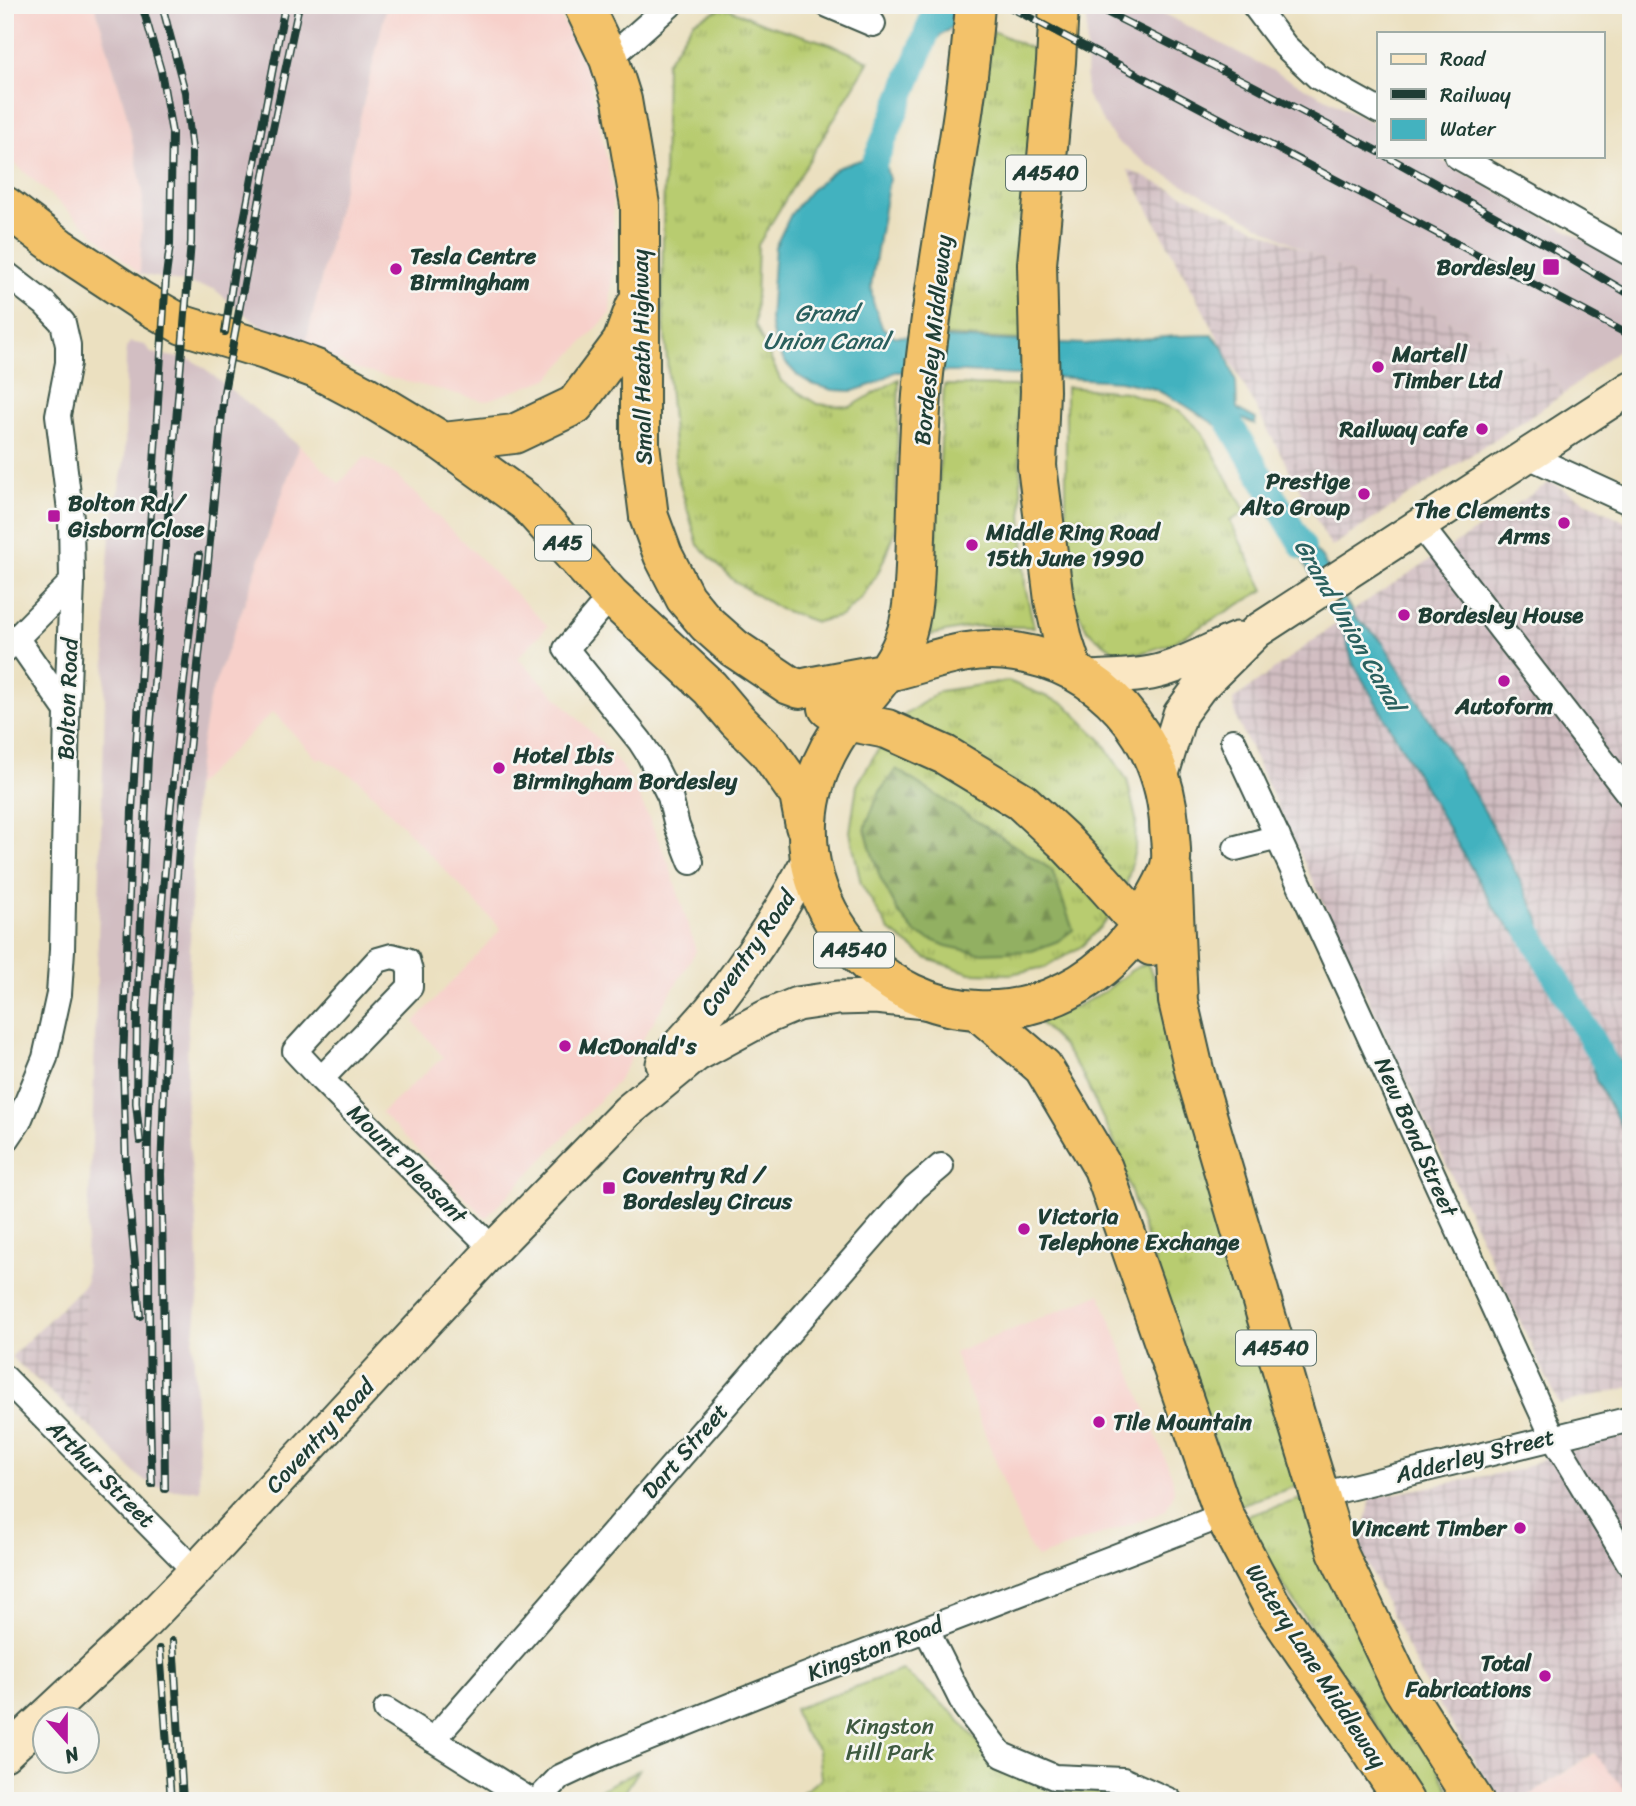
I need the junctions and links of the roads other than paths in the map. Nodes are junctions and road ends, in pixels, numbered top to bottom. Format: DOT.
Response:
graph roads {
  1 [pos="583,5"];
  2 [pos="670,5"];
  3 [pos="828,5"];
  4 [pos="975,5"];
  5 [pos="1059,5"];
  6 [pos="1254,5"];
  7 [pos="873,24"];
  8 [pos="609,59"];
  9 [pos="1377,110"];
  10 [pos="1461,158"];
  11 [pos="5,206"];
  12 [pos="1631,254"];
  13 [pos="5,273"];
  14 [pos="641,288"];
  15 [pos="1631,388"];
  16 [pos="443,442"];
  17 [pos="1526,455"];
  18 [pos="1631,503"];
  19 [pos="1420,524"];
  20 [pos="72,582"];
  21 [pos="611,596"];
  22 [pos="1257,631"];
  23 [pos="11,645"];
  24 [pos="888,672"];
  25 [pos="1079,675"];
  26 [pos="800,689"];
  27 [pos="66,711"];
  28 [pos="846,721"];
  29 [pos="1233,741"];
  30 [pos="1161,777"];
  31 [pos="1631,797"];
  32 [pos="1278,837"];
  33 [pos="1236,848"];
  34 [pos="809,851"];
  35 [pos="691,862"];
  36 [pos="1171,864"];
  37 [pos="1142,926"];
  38 [pos="1178,1000"];
  39 [pos="959,1007"];
  40 [pos="321,1079"];
  41 [pos="628,1111"];
  42 [pos="5,1142"];
  43 [pos="941,1166"];
  44 [pos="493,1249"];
  45 [pos="5,1378"];
  46 [pos="1631,1419"];
  47 [pos="1553,1437"];
  48 [pos="1320,1495"];
  49 [pos="1224,1515"];
  50 [pos="1631,1566"];
  51 [pos="195,1571"];
  52 [pos="926,1629"];
  53 [pos="386,1710"];
  54 [pos="433,1740"];
  55 [pos="5,1754"];
  56 [pos="531,1801"];
  57 [pos="537,1801"];
  58 [pos="1170,1801"];
  59 [pos="1404,1801"];
  60 [pos="1475,1801"];
  1 -- 8 [label="highway, Small Heath Highway"];
  2 -- 8 [label="street"];
  3 -- 7 [label="street"];
  4 -- 24 [label="highway, Bordesley Middleway / A4540"];
  5 -- 25 [label="highway, A4540"];
  6 -- 9 [label="street"];
  8 -- 14 [label="highway, Small Heath Highway"];
  10 -- 12 [label="street"];
  11 -- 16 [label="highway, A45"];
  13 -- 20 [label="street, Bolton Road"];
  14 -- 16 [label="highway"];
  14 -- 26 [label="highway, Small Heath Highway"];
  15 -- 17 [label="main road"];
  16 -- 21 [label="highway, A45"];
  17 -- 18 [label="street"];
  17 -- 19 [label="main road"];
  19 -- 22 [label="main road"];
  19 -- 31 [label="street"];
  20 -- 23 [label="street"];
  20 -- 27 [label="street, Bolton Road"];
  21 -- 34 [label="highway, A45"];
  21 -- 35 [label="street"];
  22 -- 25 [label="main road"];
  22 -- 30 [label="main road"];
  23 -- 27 [label="street"];
  24 -- 25 [label="highway, A4540"];
  24 -- 26 [label="highway"];
  24 -- 28 [label="highway, A4540"];
  25 -- 30 [label="highway, A4540"];
  26 -- 28 [label="highway, Small Heath Highway"];
  27 -- 42 [label="street, Bolton Road"];
  28 -- 34 [label="highway, A4540"];
  28 -- 37 [label="highway"];
  29 -- 32 [label="street, New Bond Street"];
  30 -- 36 [label="highway, A4540"];
  32 -- 33 [label="street"];
  32 -- 47 [label="street, New Bond Street"];
  34 -- 39 [label="highway, A4540"];
  34 -- 41 [label="main road, Coventry Road"];
  36 -- 37 [label="highway, A4540"];
  36 -- 38 [label="highway, A4540"];
  37 -- 38 [label="highway"];
  37 -- 39 [label="highway, A4540"];
  38 -- 48 [label="highway, A4540"];
  39 -- 41 [label="main road, Coventry Road"];
  39 -- 49 [label="highway, Watery Lane Middleway / A4540"];
  40 -- 40 [label="street, Mount Pleasant"];
  40 -- 44 [label="street, Mount Pleasant"];
  41 -- 44 [label="main road, Coventry Road"];
  43 -- 54 [label="street, Dart Street"];
  44 -- 51 [label="main road, Coventry Road"];
  45 -- 51 [label="street, Arthur Street"];
  46 -- 47 [label="street, Adderley Street"];
  47 -- 48 [label="street, Adderley Street"];
  47 -- 50 [label="street, New Bond Street"];
  48 -- 60 [label="highway, A4540"];
  49 -- 52 [label="street, Kingston Road"];
  49 -- 59 [label="highway, Watery Lane Middleway / A4540"];
  51 -- 55 [label="main road, Coventry Road"];
  52 -- 57 [label="street, Kingston Road"];
  52 -- 58 [label="street"];
  53 -- 54 [label="street"];
  54 -- 56 [label="street"];
}
